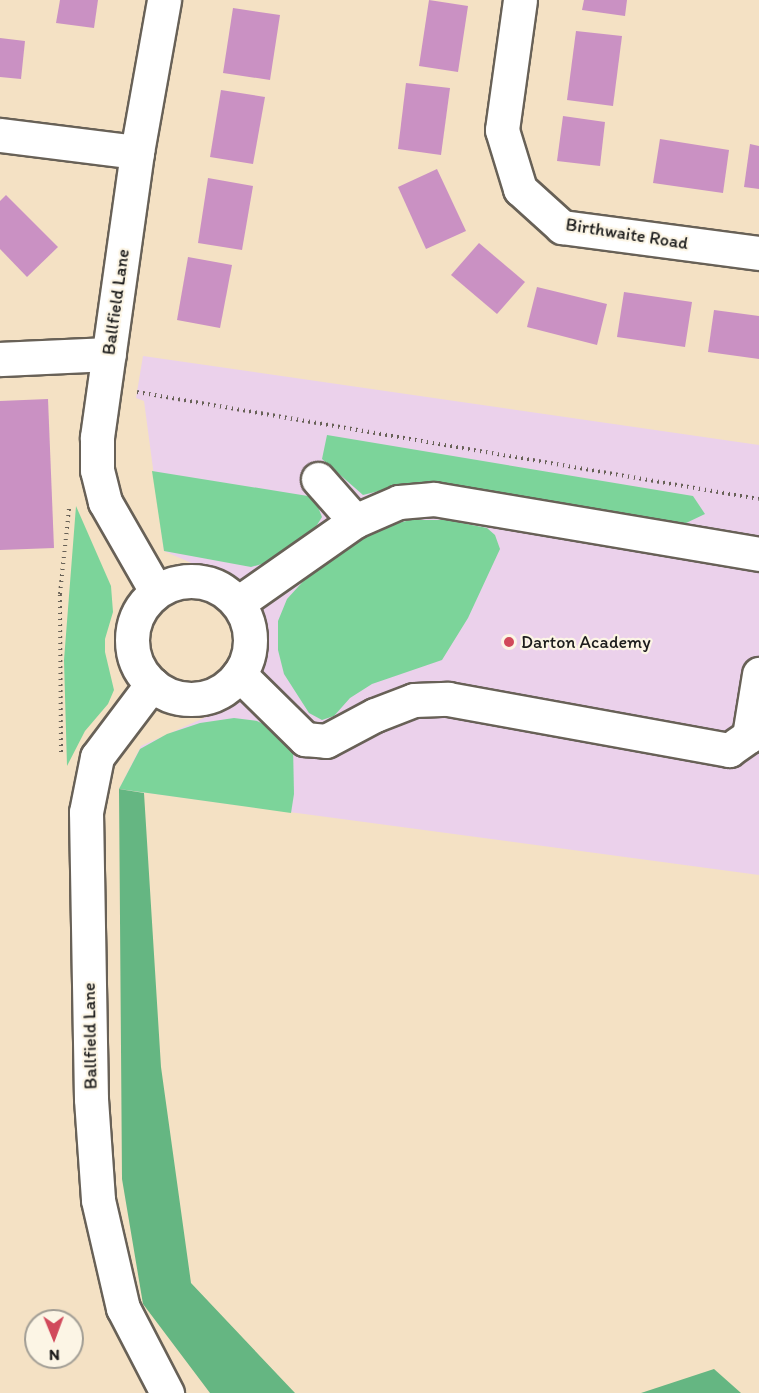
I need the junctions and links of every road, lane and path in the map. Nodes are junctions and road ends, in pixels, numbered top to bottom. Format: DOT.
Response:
graph roads {
  1 [pos="164,0"];
  2 [pos="520,0"];
  3 [pos="0,135"];
  4 [pos="137,152"];
  5 [pos="759,253"];
  6 [pos="109,354"];
  7 [pos="0,358"];
  8 [pos="104,386"];
  9 [pos="318,479"];
  10 [pos="759,499"];
  11 [pos="70,504"];
  12 [pos="355,521"];
  13 [pos="759,554"];
  14 [pos="156,591"];
  15 [pos="238,603"];
  16 [pos="239,674"];
  17 [pos="759,674"];
  18 [pos="152,684"];
  19 [pos="61,754"];
  20 [pos="167,1393"];
  1 -- 4 [label="street, Ballfield Lane"];
  2 -- 5 [label="street, Birthwaite Road"];
  3 -- 4 [label="street"];
  4 -- 6 [label="street, Ballfield Lane"];
  6 -- 7 [label="street"];
  6 -- 8 [label="street, Ballfield Lane"];
  8 -- 10 [label="path"];
  8 -- 14 [label="street, Ballfield Lane"];
  9 -- 12 [label="street"];
  11 -- 19 [label="path"];
  12 -- 13 [label="street"];
  12 -- 15 [label="street"];
  14 -- 15 [label="street"];
  14 -- 18 [label="street"];
  15 -- 16 [label="street"];
  16 -- 17 [label="street"];
  16 -- 18 [label="street"];
  18 -- 20 [label="street, Ballfield Lane"];
}
